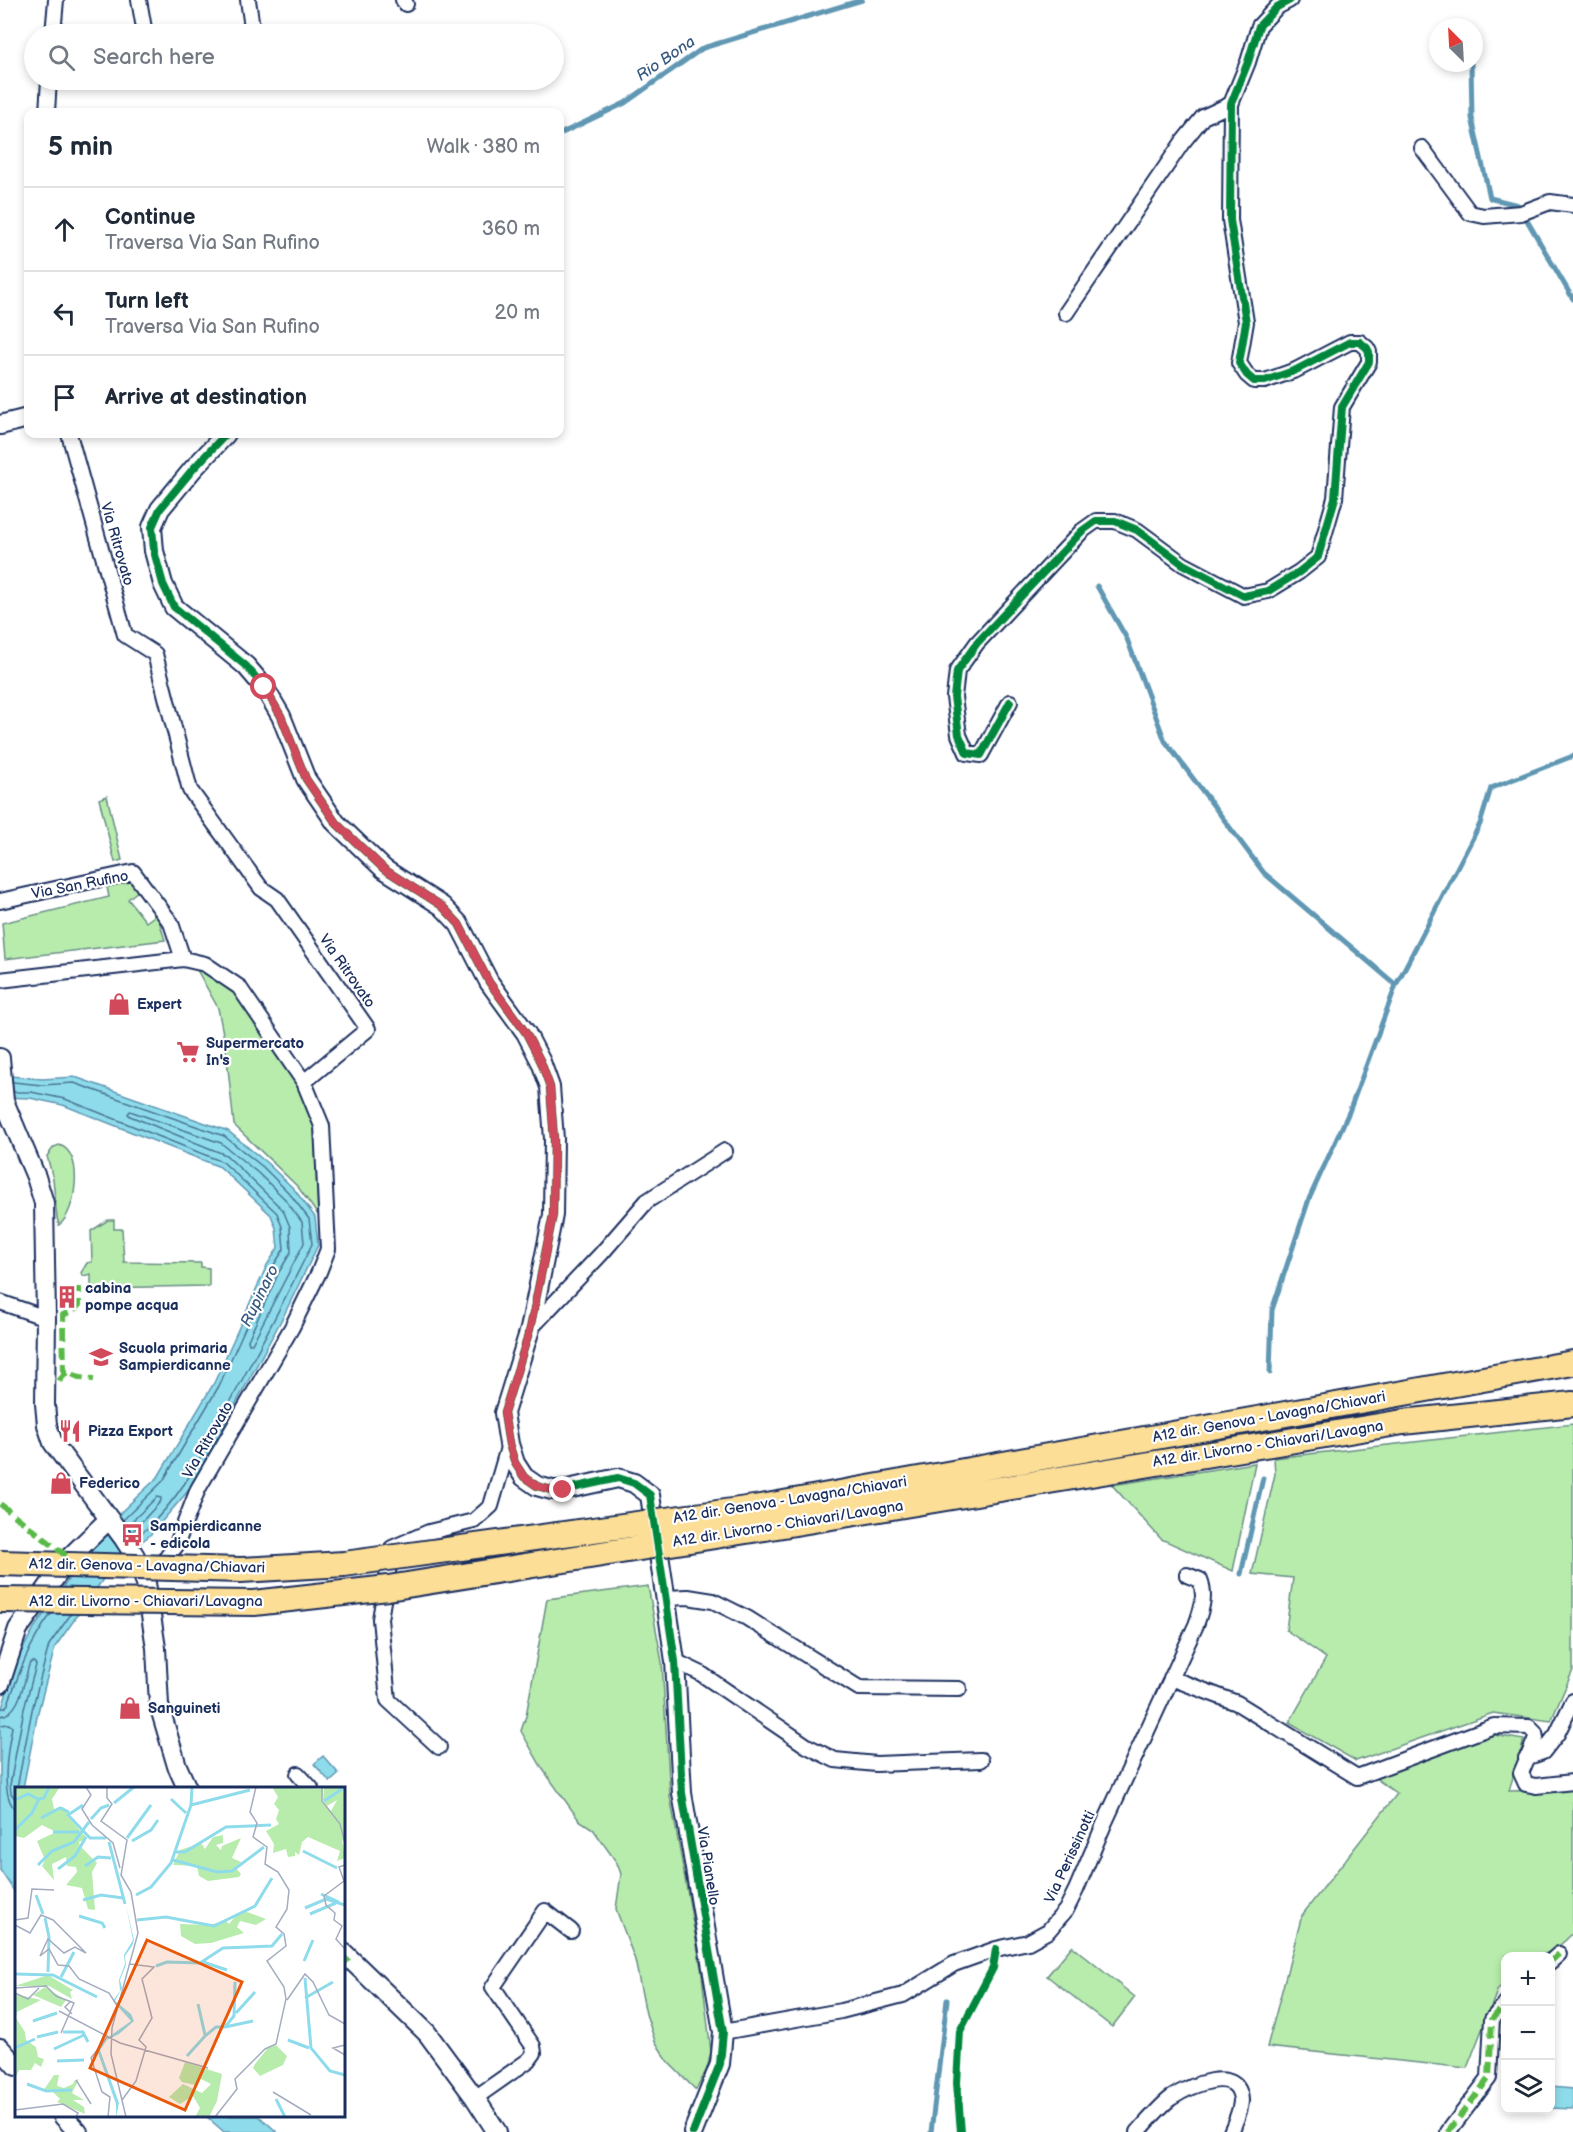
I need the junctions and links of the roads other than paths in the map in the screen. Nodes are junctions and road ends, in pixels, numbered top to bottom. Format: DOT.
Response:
graph roads {
  1 [pos="56,0"];
  2 [pos="139,0"];
  3 [pos="248,0"];
  4 [pos="1290,0"];
  5 [pos="54,24"];
  6 [pos="143,24"];
  7 [pos="252,24"];
  8 [pos="48,90"];
  9 [pos="1231,104"];
  10 [pos="47,108"];
  11 [pos="1422,148"];
  12 [pos="1573,205"];
  13 [pos="1066,313"];
  14 [pos="24,419"];
  15 [pos="0,425"];
  16 [pos="70,438"];
  17 [pos="222,438"];
  18 [pos="1010,702"];
  19 [pos="0,901"];
  20 [pos="183,959"];
  21 [pos="0,980"];
  22 [pos="1,1066"];
  23 [pos="304,1082"];
  24 [pos="4,1110"];
  25 [pos="725,1151"];
  26 [pos="0,1302"];
  27 [pos="46,1318"];
  28 [pos="530,1329"];
  29 [pos="1573,1363"];
  30 [pos="1573,1404"];
  31 [pos="509,1444"];
  32 [pos="763,1517"];
  33 [pos="108,1520"];
  34 [pos="0,1563"];
  35 [pos="1187,1575"];
  36 [pos="146,1582"];
  37 [pos="666,1598"];
  38 [pos="0,1600"];
  39 [pos="675,1661"];
  40 [pos="1171,1678"];
  41 [pos="0,1682"];
  42 [pos="959,1689"];
  43 [pos="1573,1701"];
  44 [pos="439,1747"];
  45 [pos="1526,1758"];
  46 [pos="981,1760"];
  47 [pos="298,1774"];
  48 [pos="1573,1782"];
  49 [pos="187,1787"];
  50 [pos="310,1787"];
  51 [pos="571,1931"];
  52 [pos="345,1954"];
  53 [pos="1503,2006"];
  54 [pos="723,2032"];
  55 [pos="0,2048"];
  56 [pos="15,2065"];
  57 [pos="475,2098"];
  58 [pos="65,2117"];
  59 [pos="78,2132"];
  60 [pos="497,2132"];
  61 [pos="693,2132"];
  62 [pos="1138,2132"];
  63 [pos="1231,2132"];
  64 [pos="1448,2132"];
  1 -- 5 [label="street"];
  2 -- 6 [label="street"];
  3 -- 7 [label="street"];
  4 -- 9 [label="street"];
  8 -- 10 [label="street"];
  9 -- 13 [label="street"];
  9 -- 18 [label="street"];
  11 -- 12 [label="street"];
  14 -- 15 [label="street"];
  16 -- 23 [label="street, Via Ritrovato"];
  17 -- 28 [label="street"];
  19 -- 20 [label="street, Via San Rufino"];
  20 -- 21 [label="street"];
  20 -- 23 [label="street"];
  22 -- 24 [label="street"];
  23 -- 36 [label="street, Via Ritrovato"];
  24 -- 27 [label="street"];
  25 -- 28 [label="street"];
  26 -- 27 [label="street"];
  27 -- 33 [label="street"];
  28 -- 31 [label="street"];
  29 -- 32 [label="highway, A12 dir. Genova - Lavagna/Chiavari"];
  30 -- 32 [label="highway, A12 dir. Livorno - Chiavari/Lavagna"];
  31 -- 37 [label="street, Via Pianello"];
  31 -- 44 [label="street"];
  32 -- 34 [label="highway, A12 dir. Genova - Lavagna/Chiavari, bridge"];
  32 -- 38 [label="highway, A12 dir. Livorno - Chiavari/Lavagna, bridge"];
  33 -- 36 [label="street"];
  33 -- 41 [label="street"];
  35 -- 40 [label="street, Via Perissinotti"];
  36 -- 49 [label="street"];
  37 -- 39 [label="street, Via Pianello"];
  37 -- 42 [label="street"];
  39 -- 46 [label="street"];
  39 -- 54 [label="street, Via Pianello"];
  40 -- 45 [label="street"];
  40 -- 54 [label="street, Via Perissinotti"];
  43 -- 45 [label="street"];
  45 -- 48 [label="street"];
  47 -- 50 [label="street"];
  51 -- 57 [label="street"];
  52 -- 57 [label="street"];
  53 -- 64 [label="street"];
  54 -- 61 [label="street, Via Pianello"];
  55 -- 56 [label="street"];
  57 -- 60 [label="street"];
  58 -- 59 [label="street"];
  62 -- 63 [label="street"];
}
